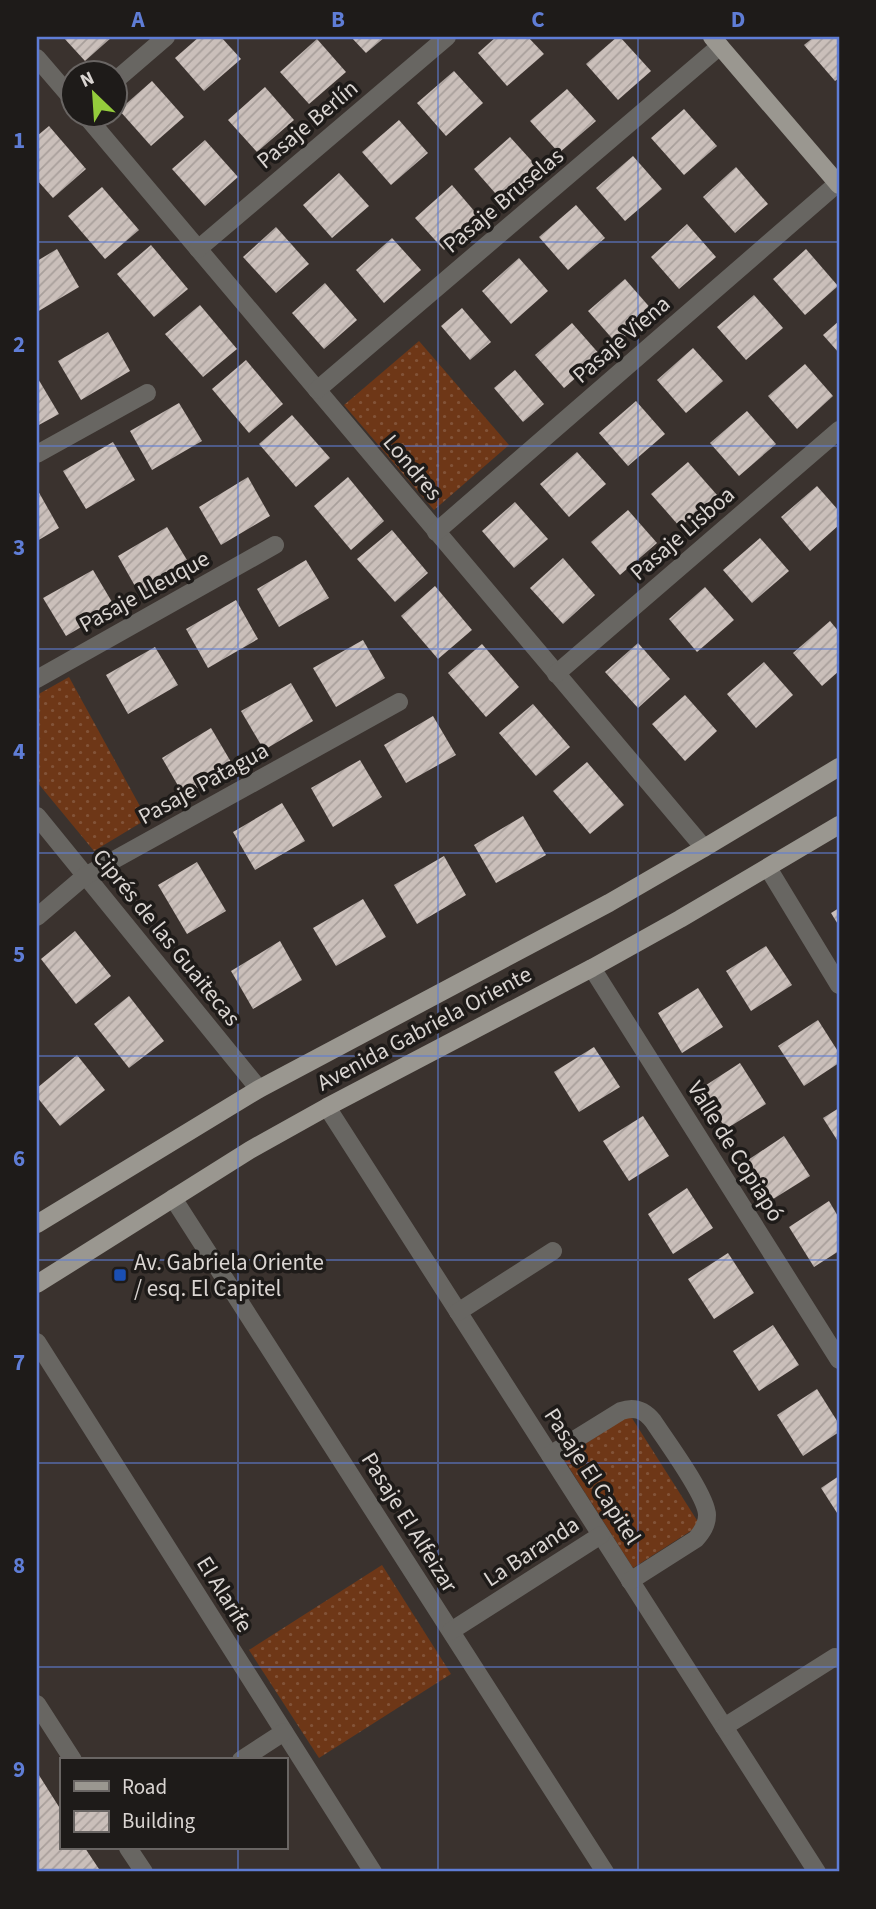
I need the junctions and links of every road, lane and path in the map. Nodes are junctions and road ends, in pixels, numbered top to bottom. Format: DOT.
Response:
graph roads {
  1 [pos="166,37"];
  2 [pos="447,37"];
  3 [pos="716,41"];
  4 [pos="37,58"];
  5 [pos="130,68"];
  6 [pos="60,85"];
  7 [pos="98,130"];
  8 [pos="839,184"];
  9 [pos="198,249"];
  10 [pos="317,390"];
  11 [pos="147,393"];
  12 [pos="839,430"];
  13 [pos="37,454"];
  14 [pos="436,532"];
  15 [pos="275,545"];
  16 [pos="556,674"];
  17 [pos="37,678"];
  18 [pos="399,702"];
  19 [pos="839,767"];
  20 [pos="37,816"];
  21 [pos="839,825"];
  22 [pos="704,848"];
  23 [pos="768,868"];
  24 [pos="85,876"];
  25 [pos="37,917"];
  26 [pos="592,968"];
  27 [pos="839,985"];
  28 [pos="259,1089"];
  29 [pos="327,1107"];
  30 [pos="173,1198"];
  31 [pos="37,1224"];
  32 [pos="553,1251"];
  33 [pos="37,1284"];
  34 [pos="458,1311"];
  35 [pos="37,1342"];
  36 [pos="839,1360"];
  37 [pos="550,1455"];
  38 [pos="601,1535"];
  39 [pos="630,1581"];
  40 [pos="451,1631"];
  41 [pos="835,1657"];
  42 [pos="37,1704"];
  43 [pos="724,1727"];
  44 [pos="284,1732"];
  45 [pos="72,1758"];
  46 [pos="244,1758"];
  47 [pos="129,1850"];
  48 [pos="144,1872"];
  49 [pos="373,1872"];
  50 [pos="605,1872"];
  51 [pos="817,1872"];
  1 -- 5 [label="street"];
  2 -- 9 [label="street, Pasaje Berlín"];
  3 -- 8 [label="main road"];
  3 -- 10 [label="street, Pasaje Bruselas"];
  4 -- 6 [label="street"];
  7 -- 9 [label="street, Londres"];
  8 -- 14 [label="street, Pasaje Viena"];
  9 -- 10 [label="street, Londres"];
  10 -- 14 [label="street, Londres"];
  11 -- 13 [label="street"];
  12 -- 16 [label="street, Pasaje Lisboa"];
  14 -- 16 [label="street, Londres"];
  15 -- 17 [label="street, Pasaje Lleuque"];
  16 -- 22 [label="street, Londres"];
  18 -- 24 [label="street, Pasaje Patagua"];
  19 -- 22 [label="main road, Avenida Gabriela Oriente"];
  20 -- 24 [label="street, Ciprés de las Guaitecas"];
  21 -- 23 [label="main road, Avenida Gabriela Oriente"];
  22 -- 28 [label="main road, Avenida Gabriela Oriente"];
  23 -- 26 [label="main road, Avenida Gabriela Oriente"];
  23 -- 27 [label="street"];
  24 -- 25 [label="street, Pasaje Patagua"];
  24 -- 28 [label="street, Ciprés de las Guaitecas"];
  26 -- 29 [label="main road, Avenida Gabriela Oriente"];
  26 -- 36 [label="street, Valle de Copiapó"];
  28 -- 31 [label="main road, Avenida Gabriela Oriente"];
  29 -- 30 [label="main road, Avenida Gabriela Oriente"];
  29 -- 34 [label="street, Pasaje El Capitel"];
  30 -- 33 [label="main road, Avenida Gabriela Oriente"];
  30 -- 40 [label="street, Pasaje El Alfeizar"];
  32 -- 34 [label="street"];
  34 -- 37 [label="street, Pasaje El Capitel"];
  35 -- 44 [label="street, El Alarife"];
  37 -- 38 [label="street, Pasaje El Capitel"];
  37 -- 39 [label="street"];
  38 -- 39 [label="street, Pasaje El Capitel"];
  38 -- 40 [label="street, La Baranda"];
  39 -- 43 [label="street, Pasaje El Capitel"];
  40 -- 50 [label="street, Pasaje El Alfeizar"];
  41 -- 43 [label="street"];
  42 -- 45 [label="street"];
  43 -- 51 [label="street, Pasaje El Capitel"];
  44 -- 46 [label="street"];
  44 -- 49 [label="street, El Alarife"];
  47 -- 48 [label="street"];
}
